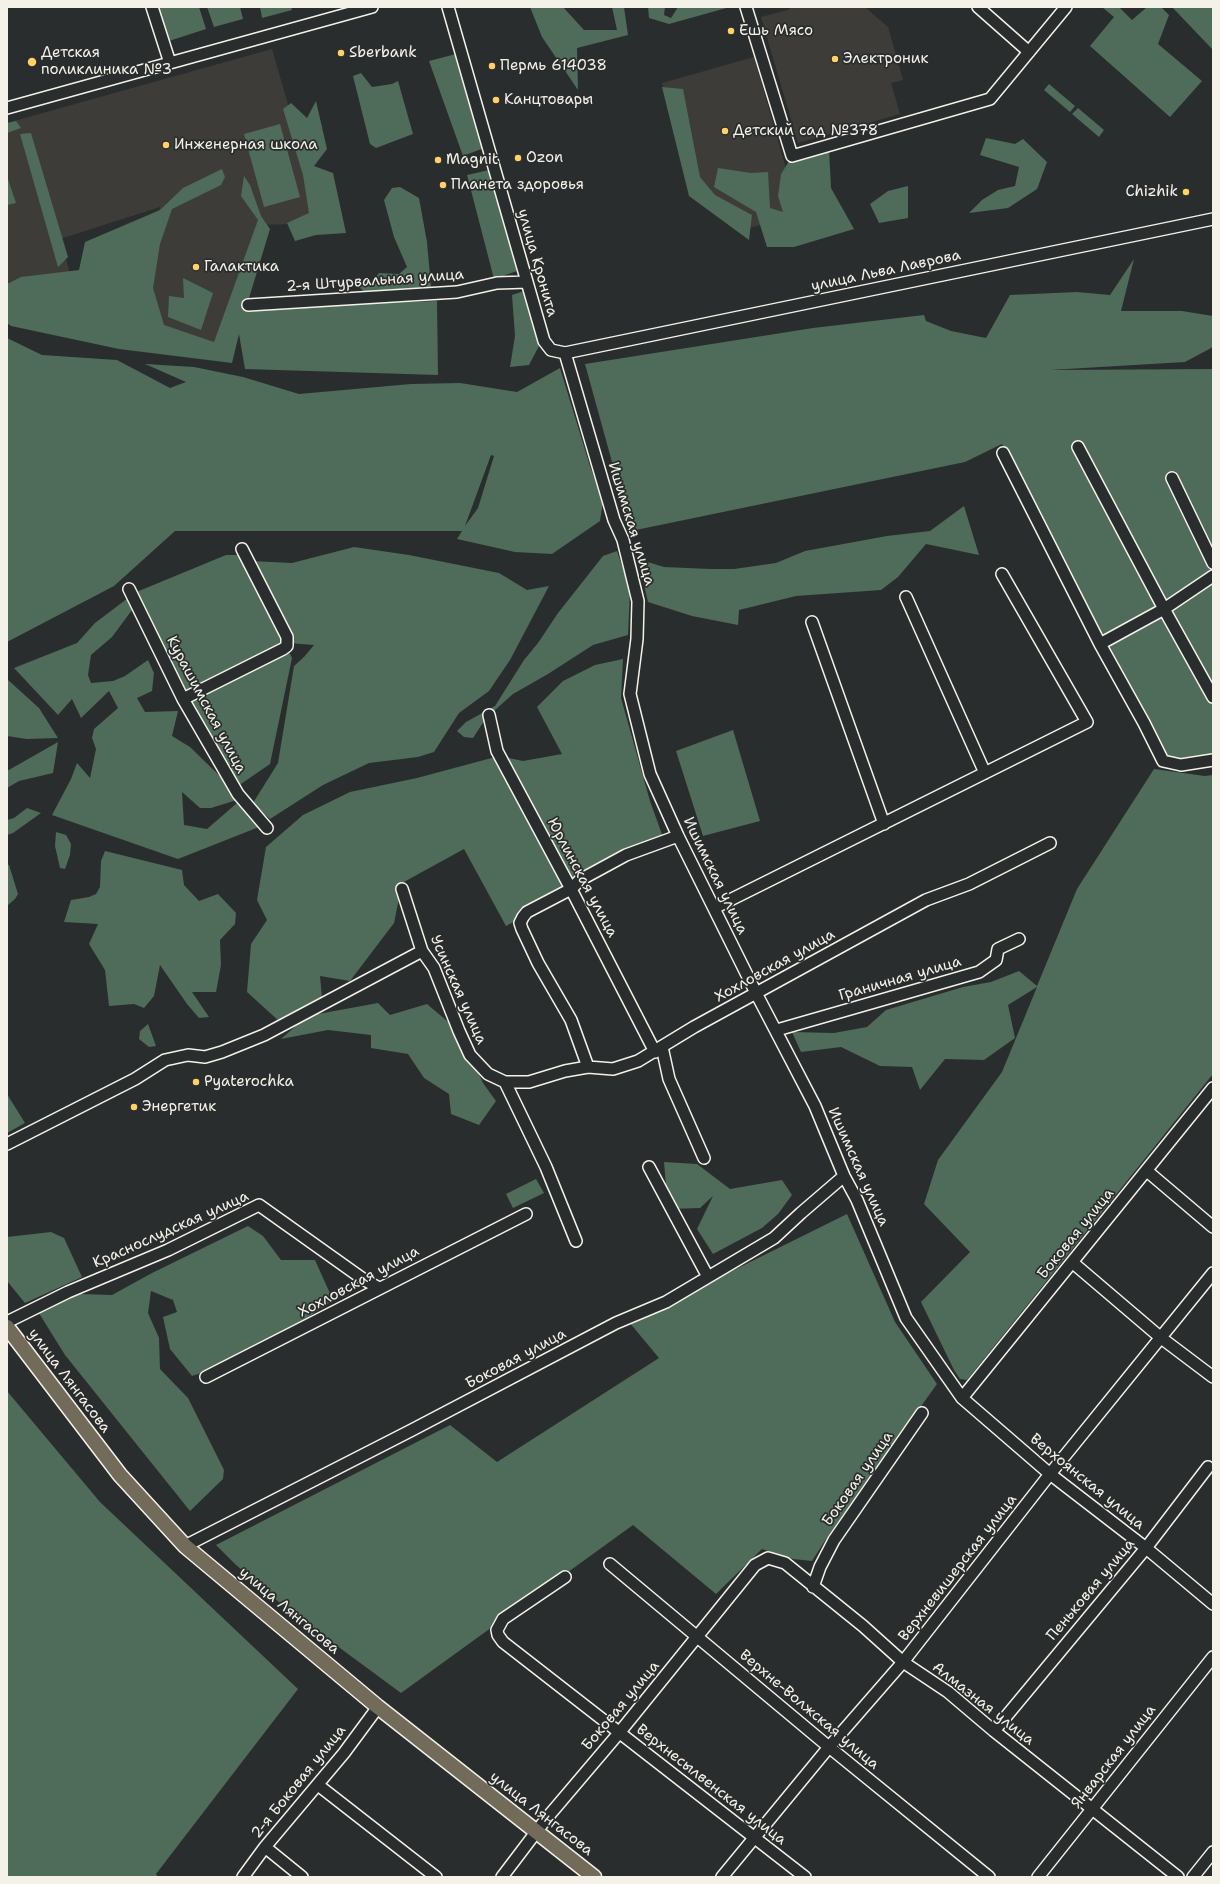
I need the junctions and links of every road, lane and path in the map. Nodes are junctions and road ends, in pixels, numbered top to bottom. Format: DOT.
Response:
graph roads {
  1 [pos="152,7"];
  2 [pos="372,7"];
  3 [pos="448,7"];
  4 [pos="746,7"];
  5 [pos="978,7"];
  6 [pos="1066,7"];
  7 [pos="1029,52"];
  8 [pos="170,63"];
  9 [pos="7,108"];
  10 [pos="1213,219"];
  11 [pos="527,282"];
  12 [pos="248,305"];
  13 [pos="565,353"];
  14 [pos="1078,447"];
  15 [pos="1003,452"];
  16 [pos="1172,478"];
  17 [pos="242,549"];
  18 [pos="1213,563"];
  19 [pos="1002,574"];
  20 [pos="1213,576"];
  21 [pos="129,589"];
  22 [pos="906,597"];
  23 [pos="1164,609"];
  24 [pos="812,622"];
  25 [pos="1100,644"];
  26 [pos="1213,697"];
  27 [pos="183,699"];
  28 [pos="489,715"];
  29 [pos="1213,760"];
  30 [pos="985,773"];
  31 [pos="884,824"];
  32 [pos="267,828"];
  33 [pos="678,836"];
  34 [pos="1050,843"];
  35 [pos="402,889"];
  36 [pos="571,889"];
  37 [pos="714,908"];
  38 [pos="1020,939"];
  39 [pos="422,951"];
  40 [pos="756,994"];
  41 [pos="777,1030"];
  42 [pos="659,1049"];
  43 [pos="588,1067"];
  44 [pos="505,1082"];
  45 [pos="1213,1088"];
  46 [pos="7,1144"];
  47 [pos="704,1158"];
  48 [pos="649,1167"];
  49 [pos="1147,1171"];
  50 [pos="844,1176"];
  51 [pos="526,1214"];
  52 [pos="1213,1227"];
  53 [pos="576,1241"];
  54 [pos="1072,1262"];
  55 [pos="1213,1273"];
  56 [pos="708,1277"];
  57 [pos="378,1288"];
  58 [pos="7,1322"];
  59 [pos="7,1327"];
  60 [pos="1160,1337"];
  61 [pos="206,1378"];
  62 [pos="947,1378"];
  63 [pos="1213,1378"];
  64 [pos="962,1398"];
  65 [pos="922,1413"];
  66 [pos="1208,1467"];
  67 [pos="1050,1474"];
  68 [pos="185,1546"];
  69 [pos="1146,1548"];
  70 [pos="768,1558"];
  71 [pos="610,1564"];
  72 [pos="565,1577"];
  73 [pos="813,1587"];
  74 [pos="1213,1604"];
  75 [pos="698,1637"];
  76 [pos="1213,1657"];
  77 [pos="903,1662"];
  78 [pos="378,1707"];
  79 [pos="994,1731"];
  80 [pos="619,1733"];
  81 [pos="829,1747"];
  82 [pos="318,1785"];
  83 [pos="1092,1808"];
  84 [pos="536,1831"];
  85 [pos="754,1836"];
  86 [pos="265,1847"];
  87 [pos="1213,1852"];
  88 [pos="243,1877"];
  89 [pos="302,1877"];
  90 [pos="436,1877"];
  91 [pos="502,1877"];
  92 [pos="594,1877"];
  93 [pos="722,1877"];
  94 [pos="805,1877"];
  95 [pos="989,1877"];
  96 [pos="1038,1877"];
  97 [pos="1178,1877"];
  98 [pos="1193,1877"];
  1 -- 8 [label="street"];
  2 -- 8 [label="street"];
  3 -- 11 [label="street, улица Кронита"];
  4 -- 7 [label="street"];
  5 -- 7 [label="street"];
  6 -- 7 [label="street"];
  8 -- 9 [label="street"];
  10 -- 13 [label="street, улица Льва Лаврова"];
  11 -- 12 [label="street, 2-я Штурвальная улица"];
  11 -- 13 [label="street, улица Кронита"];
  13 -- 33 [label="street, Ишимская улица"];
  14 -- 23 [label="street"];
  15 -- 25 [label="street"];
  16 -- 18 [label="street"];
  17 -- 27 [label="street"];
  19 -- 30 [label="street"];
  20 -- 23 [label="street"];
  21 -- 27 [label="street, Курашимская улица"];
  22 -- 30 [label="street"];
  23 -- 25 [label="street"];
  23 -- 26 [label="street"];
  24 -- 31 [label="street"];
  25 -- 29 [label="street"];
  27 -- 32 [label="street, Курашимская улица"];
  28 -- 36 [label="street, Юрлинская улица"];
  30 -- 31 [label="street"];
  31 -- 37 [label="street"];
  33 -- 36 [label="street"];
  33 -- 37 [label="street, Ишимская улица"];
  34 -- 40 [label="street, Хохловская улица"];
  35 -- 39 [label="street, Усинская улица"];
  36 -- 42 [label="street, Юрлинская улица"];
  36 -- 43 [label="street"];
  37 -- 40 [label="street, Ишимская улица"];
  38 -- 41 [label="street, Граничная улица"];
  39 -- 44 [label="street, Усинская улица"];
  39 -- 46 [label="street"];
  40 -- 41 [label="street, Ишимская улица"];
  40 -- 42 [label="street, Хохловская улица"];
  41 -- 50 [label="street, Ишимская улица"];
  42 -- 43 [label="street, Хохловская улица"];
  42 -- 47 [label="street, Юрлинская улица"];
  43 -- 44 [label="street, Хохловская улица"];
  44 -- 53 [label="street"];
  45 -- 49 [label="street, Боковая улица"];
  48 -- 56 [label="street"];
  49 -- 52 [label="street"];
  49 -- 54 [label="street, Боковая улица"];
  50 -- 56 [label="street, Боковая улица"];
  50 -- 62 [label="street, Ишимская улица"];
  51 -- 57 [label="street, Хохловская улица"];
  54 -- 60 [label="street"];
  54 -- 64 [label="street, Боковая улица"];
  55 -- 60 [label="street, Верхневишерская улица"];
  56 -- 68 [label="street, Боковая улица"];
  57 -- 58 [label="street, Краснослудская улица"];
  57 -- 61 [label="street, Хохловская улица"];
  59 -- 68 [label="main road, улица Лянгасова"];
  60 -- 63 [label="street"];
  60 -- 67 [label="street, Верхневишерская улица"];
  62 -- 64 [label="street, Верхоянская улица"];
  64 -- 67 [label="street, Верхоянская улица"];
  65 -- 73 [label="street, Боковая улица"];
  66 -- 69 [label="street, Пеньковая улица"];
  67 -- 69 [label="street, Верхоянская улица"];
  67 -- 77 [label="street, Верхневишерская улица"];
  68 -- 78 [label="main road, улица Лянгасова"];
  69 -- 74 [label="street, Верхоянская улица"];
  69 -- 79 [label="street, Пеньковая улица"];
  70 -- 73 [label="street, Алмазная улица"];
  70 -- 75 [label="street, Боковая улица"];
  71 -- 75 [label="street, Верхне-Волжская улица"];
  72 -- 80 [label="street, Верхнесылвенская улица"];
  73 -- 77 [label="street, Алмазная улица"];
  75 -- 80 [label="street, Боковая улица"];
  75 -- 81 [label="street, Верхне-Волжская улица"];
  76 -- 83 [label="street, Январская улица"];
  77 -- 79 [label="street, Алмазная улица"];
  77 -- 81 [label="street, Верхневишерская улица"];
  78 -- 82 [label="street, 2-я Боковая улица"];
  78 -- 84 [label="main road, улица Лянгасова"];
  79 -- 83 [label="street, Алмазная улица"];
  80 -- 84 [label="street, Боковая улица"];
  80 -- 85 [label="street, Верхнесылвенская улица"];
  81 -- 85 [label="street, Верхневишерская улица"];
  81 -- 95 [label="street, Верхне-Волжская улица"];
  82 -- 86 [label="street, 2-я Боковая улица"];
  82 -- 90 [label="street"];
  83 -- 96 [label="street, Январская улица"];
  83 -- 97 [label="street, Алмазная улица"];
  84 -- 91 [label="street, Боковая улица"];
  84 -- 92 [label="main road, улица Лянгасова"];
  85 -- 93 [label="street, Верхневишерская улица"];
  85 -- 94 [label="street, Верхнесылвенская улица"];
  86 -- 88 [label="street, 2-я Боковая улица"];
  86 -- 89 [label="street"];
  87 -- 98 [label="street"];
}
